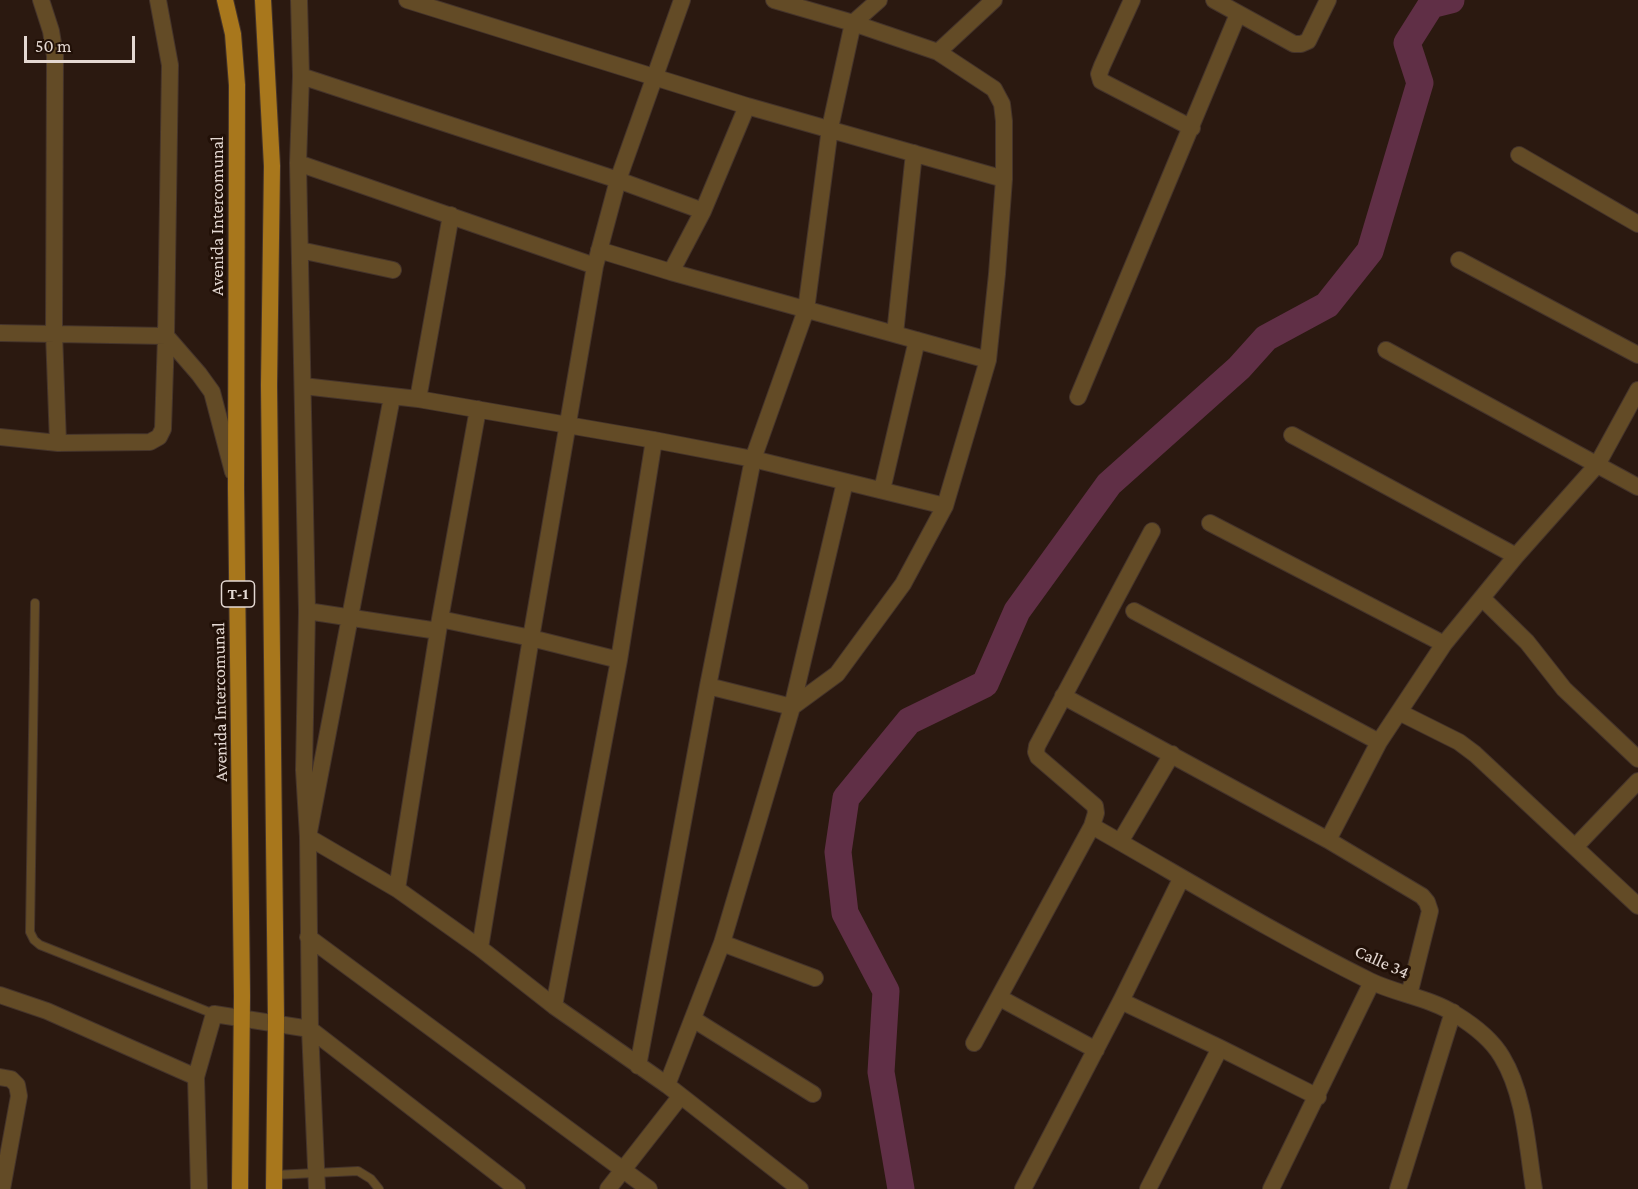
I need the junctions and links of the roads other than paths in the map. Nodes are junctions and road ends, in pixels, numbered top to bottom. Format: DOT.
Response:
graph roads {
  1 [pos="41,0"];
  2 [pos="158,0"];
  3 [pos="263,0"];
  4 [pos="299,0"];
  5 [pos="407,0"];
  6 [pos="682,0"];
  7 [pos="774,0"];
  8 [pos="879,0"];
  9 [pos="994,0"];
  10 [pos="1132,0"];
  11 [pos="1328,0"];
  12 [pos="1217,1"];
  13 [pos="229,5"];
  14 [pos="1238,14"];
  15 [pos="853,23"];
  16 [pos="938,52"];
  17 [pos="301,76"];
  18 [pos="655,76"];
  19 [pos="747,106"];
  20 [pos="830,128"];
  21 [pos="1191,128"];
  22 [pos="914,153"];
  23 [pos="1519,155"];
  24 [pos="298,163"];
  25 [pos="1004,179"];
  26 [pos="618,180"];
  27 [pos="703,211"];
  28 [pos="451,215"];
  29 [pos="1638,224"];
  30 [pos="300,250"];
  31 [pos="597,258"];
  32 [pos="1459,260"];
  33 [pos="393,270"];
  34 [pos="671,272"];
  35 [pos="806,310"];
  36 [pos="0,333"];
  37 [pos="54,333"];
  38 [pos="895,334"];
  39 [pos="166,336"];
  40 [pos="917,340"];
  41 [pos="1386,350"];
  42 [pos="1638,355"];
  43 [pos="988,360"];
  44 [pos="303,386"];
  45 [pos="1638,390"];
  46 [pos="1078,397"];
  47 [pos="392,398"];
  48 [pos="418,399"];
  49 [pos="478,409"];
  50 [pos="568,425"];
  51 [pos="1292,435"];
  52 [pos="0,437"];
  53 [pos="654,440"];
  54 [pos="58,443"];
  55 [pos="753,459"];
  56 [pos="1597,465"];
  57 [pos="845,482"];
  58 [pos="1638,487"];
  59 [pos="236,488"];
  60 [pos="882,490"];
  61 [pos="945,506"];
  62 [pos="1210,523"];
  63 [pos="1152,531"];
  64 [pos="1516,556"];
  65 [pos="1482,598"];
  66 [pos="35,603"];
  67 [pos="307,611"];
  68 [pos="1134,611"];
  69 [pos="351,617"];
  70 [pos="439,625"];
  71 [pos="531,638"];
  72 [pos="1444,644"];
  73 [pos="619,660"];
  74 [pos="708,686"];
  75 [pos="1063,696"];
  76 [pos="792,707"];
  77 [pos="1399,712"];
  78 [pos="1379,742"];
  79 [pos="1172,754"];
  80 [pos="1638,759"];
  81 [pos="1638,781"];
  82 [pos="1092,826"];
  83 [pos="308,837"];
  84 [pos="1328,840"];
  85 [pos="1120,842"];
  86 [pos="1575,847"];
  87 [pos="1181,879"];
  88 [pos="397,889"];
  89 [pos="1638,906"];
  90 [pos="308,937"];
  91 [pos="722,943"];
  92 [pos="480,948"];
  93 [pos="815,978"];
  94 [pos="1372,982"];
  95 [pos="0,994"];
  96 [pos="1409,995"];
  97 [pos="1000,998"];
  98 [pos="1121,1001"];
  99 [pos="554,1006"];
  100 [pos="1453,1012"];
  101 [pos="214,1014"];
  102 [pos="693,1019"];
  103 [pos="241,1020"];
  104 [pos="275,1025"];
  105 [pos="310,1029"];
  106 [pos="974,1043"];
  107 [pos="1220,1048"];
  108 [pos="1096,1050"];
  109 [pos="638,1066"];
  110 [pos="0,1077"];
  111 [pos="196,1077"];
  112 [pos="667,1085"];
  113 [pos="813,1094"];
  114 [pos="681,1097"];
  115 [pos="1317,1097"];
  116 [pos="622,1170"];
  117 [pos="317,1181"];
  118 [pos="274,1182"];
  119 [pos="2,1189"];
  120 [pos="199,1189"];
  121 [pos="240,1189"];
  122 [pos="379,1189"];
  123 [pos="518,1189"];
  124 [pos="608,1189"];
  125 [pos="650,1189"];
  126 [pos="800,1189"];
  127 [pos="1023,1189"];
  128 [pos="1148,1189"];
  129 [pos="1271,1189"];
  130 [pos="1398,1189"];
  131 [pos="1534,1189"];
  1 -- 37 [label="street"];
  2 -- 39 [label="street"];
  3 -- 104 [label="main road, T-1"];
  4 -- 17 [label="street"];
  5 -- 18 [label="street"];
  6 -- 18 [label="street"];
  7 -- 15 [label="street"];
  8 -- 15 [label="street"];
  9 -- 16 [label="street"];
  10 -- 21 [label="street"];
  11 -- 14 [label="street"];
  12 -- 14 [label="street"];
  13 -- 59 [label="main road, Avenida Intercomunal / T-1"];
  14 -- 21 [label="street"];
  15 -- 16 [label="street"];
  15 -- 20 [label="street"];
  16 -- 25 [label="street"];
  17 -- 24 [label="street"];
  17 -- 26 [label="street"];
  18 -- 19 [label="street"];
  18 -- 26 [label="street"];
  19 -- 20 [label="street"];
  19 -- 27 [label="street"];
  20 -- 22 [label="street"];
  20 -- 35 [label="street"];
  21 -- 46 [label="street"];
  22 -- 25 [label="street"];
  22 -- 38 [label="street"];
  23 -- 29 [label="street"];
  24 -- 28 [label="street"];
  24 -- 30 [label="street"];
  25 -- 43 [label="street"];
  26 -- 27 [label="street"];
  26 -- 31 [label="street"];
  27 -- 34 [label="street"];
  28 -- 31 [label="street"];
  28 -- 48 [label="street"];
  30 -- 33 [label="street"];
  30 -- 44 [label="street"];
  31 -- 34 [label="street"];
  31 -- 50 [label="street"];
  32 -- 42 [label="street"];
  34 -- 35 [label="street"];
  35 -- 38 [label="street"];
  35 -- 55 [label="street"];
  36 -- 37 [label="street"];
  37 -- 39 [label="street"];
  37 -- 54 [label="street"];
  38 -- 40 [label="street"];
  39 -- 54 [label="street"];
  39 -- 59 [label="street"];
  40 -- 43 [label="street"];
  40 -- 60 [label="street"];
  41 -- 56 [label="street"];
  43 -- 61 [label="street"];
  44 -- 47 [label="street"];
  44 -- 67 [label="street"];
  45 -- 56 [label="street"];
  47 -- 48 [label="street"];
  47 -- 69 [label="street"];
  48 -- 49 [label="street"];
  49 -- 50 [label="street"];
  49 -- 70 [label="street"];
  50 -- 53 [label="street"];
  50 -- 71 [label="street"];
  51 -- 64 [label="street"];
  52 -- 54 [label="street"];
  53 -- 55 [label="street"];
  53 -- 73 [label="street"];
  55 -- 57 [label="street"];
  55 -- 74 [label="street"];
  56 -- 58 [label="street"];
  56 -- 64 [label="street"];
  57 -- 60 [label="street"];
  57 -- 76 [label="street"];
  59 -- 103 [label="main road, Avenida Intercomunal / T-1"];
  60 -- 61 [label="street"];
  61 -- 76 [label="street"];
  62 -- 72 [label="street"];
  63 -- 75 [label="street"];
  64 -- 65 [label="street"];
  65 -- 72 [label="street"];
  65 -- 80 [label="street"];
  66 -- 101 [label="lane"];
  67 -- 69 [label="street"];
  67 -- 83 [label="street"];
  68 -- 78 [label="street"];
  69 -- 70 [label="street"];
  69 -- 83 [label="street"];
  70 -- 71 [label="street"];
  70 -- 88 [label="street"];
  71 -- 73 [label="street"];
  71 -- 92 [label="street"];
  72 -- 77 [label="street"];
  73 -- 99 [label="street"];
  74 -- 76 [label="street"];
  74 -- 109 [label="street"];
  75 -- 79 [label="street"];
  75 -- 82 [label="street"];
  76 -- 91 [label="street"];
  77 -- 78 [label="street"];
  77 -- 86 [label="street"];
  78 -- 84 [label="street"];
  79 -- 84 [label="street"];
  79 -- 85 [label="street"];
  81 -- 86 [label="street"];
  82 -- 85 [label="street, Calle 34"];
  82 -- 97 [label="street"];
  83 -- 88 [label="street"];
  83 -- 90 [label="street"];
  84 -- 96 [label="street"];
  85 -- 87 [label="street, Calle 34"];
  86 -- 89 [label="street"];
  87 -- 94 [label="street, Calle 34"];
  87 -- 98 [label="street"];
  88 -- 92 [label="street"];
  90 -- 105 [label="street"];
  90 -- 116 [label="street"];
  91 -- 93 [label="street"];
  91 -- 102 [label="street"];
  92 -- 99 [label="street"];
  94 -- 96 [label="street, Calle 34"];
  94 -- 115 [label="street"];
  95 -- 111 [label="street"];
  96 -- 100 [label="street, Calle 34"];
  97 -- 106 [label="street"];
  97 -- 108 [label="street"];
  98 -- 107 [label="street"];
  98 -- 108 [label="street"];
  99 -- 109 [label="street"];
  100 -- 130 [label="street"];
  100 -- 131 [label="street, Calle 34"];
  101 -- 103 [label="street"];
  101 -- 111 [label="street"];
  102 -- 112 [label="street"];
  102 -- 113 [label="street"];
  103 -- 104 [label="street"];
  103 -- 121 [label="main road, Avenida Intercomunal / T-1"];
  104 -- 105 [label="street"];
  104 -- 118 [label="main road, T-1"];
  105 -- 117 [label="street"];
  105 -- 123 [label="street"];
  107 -- 115 [label="street"];
  107 -- 128 [label="street"];
  108 -- 127 [label="street"];
  109 -- 112 [label="street"];
  110 -- 119 [label="street"];
  111 -- 120 [label="street"];
  112 -- 114 [label="street"];
  114 -- 116 [label="street"];
  114 -- 126 [label="street"];
  115 -- 129 [label="street"];
  116 -- 124 [label="street"];
  116 -- 125 [label="street"];
  117 -- 118 [label="lane"];
  117 -- 122 [label="lane"];
}
